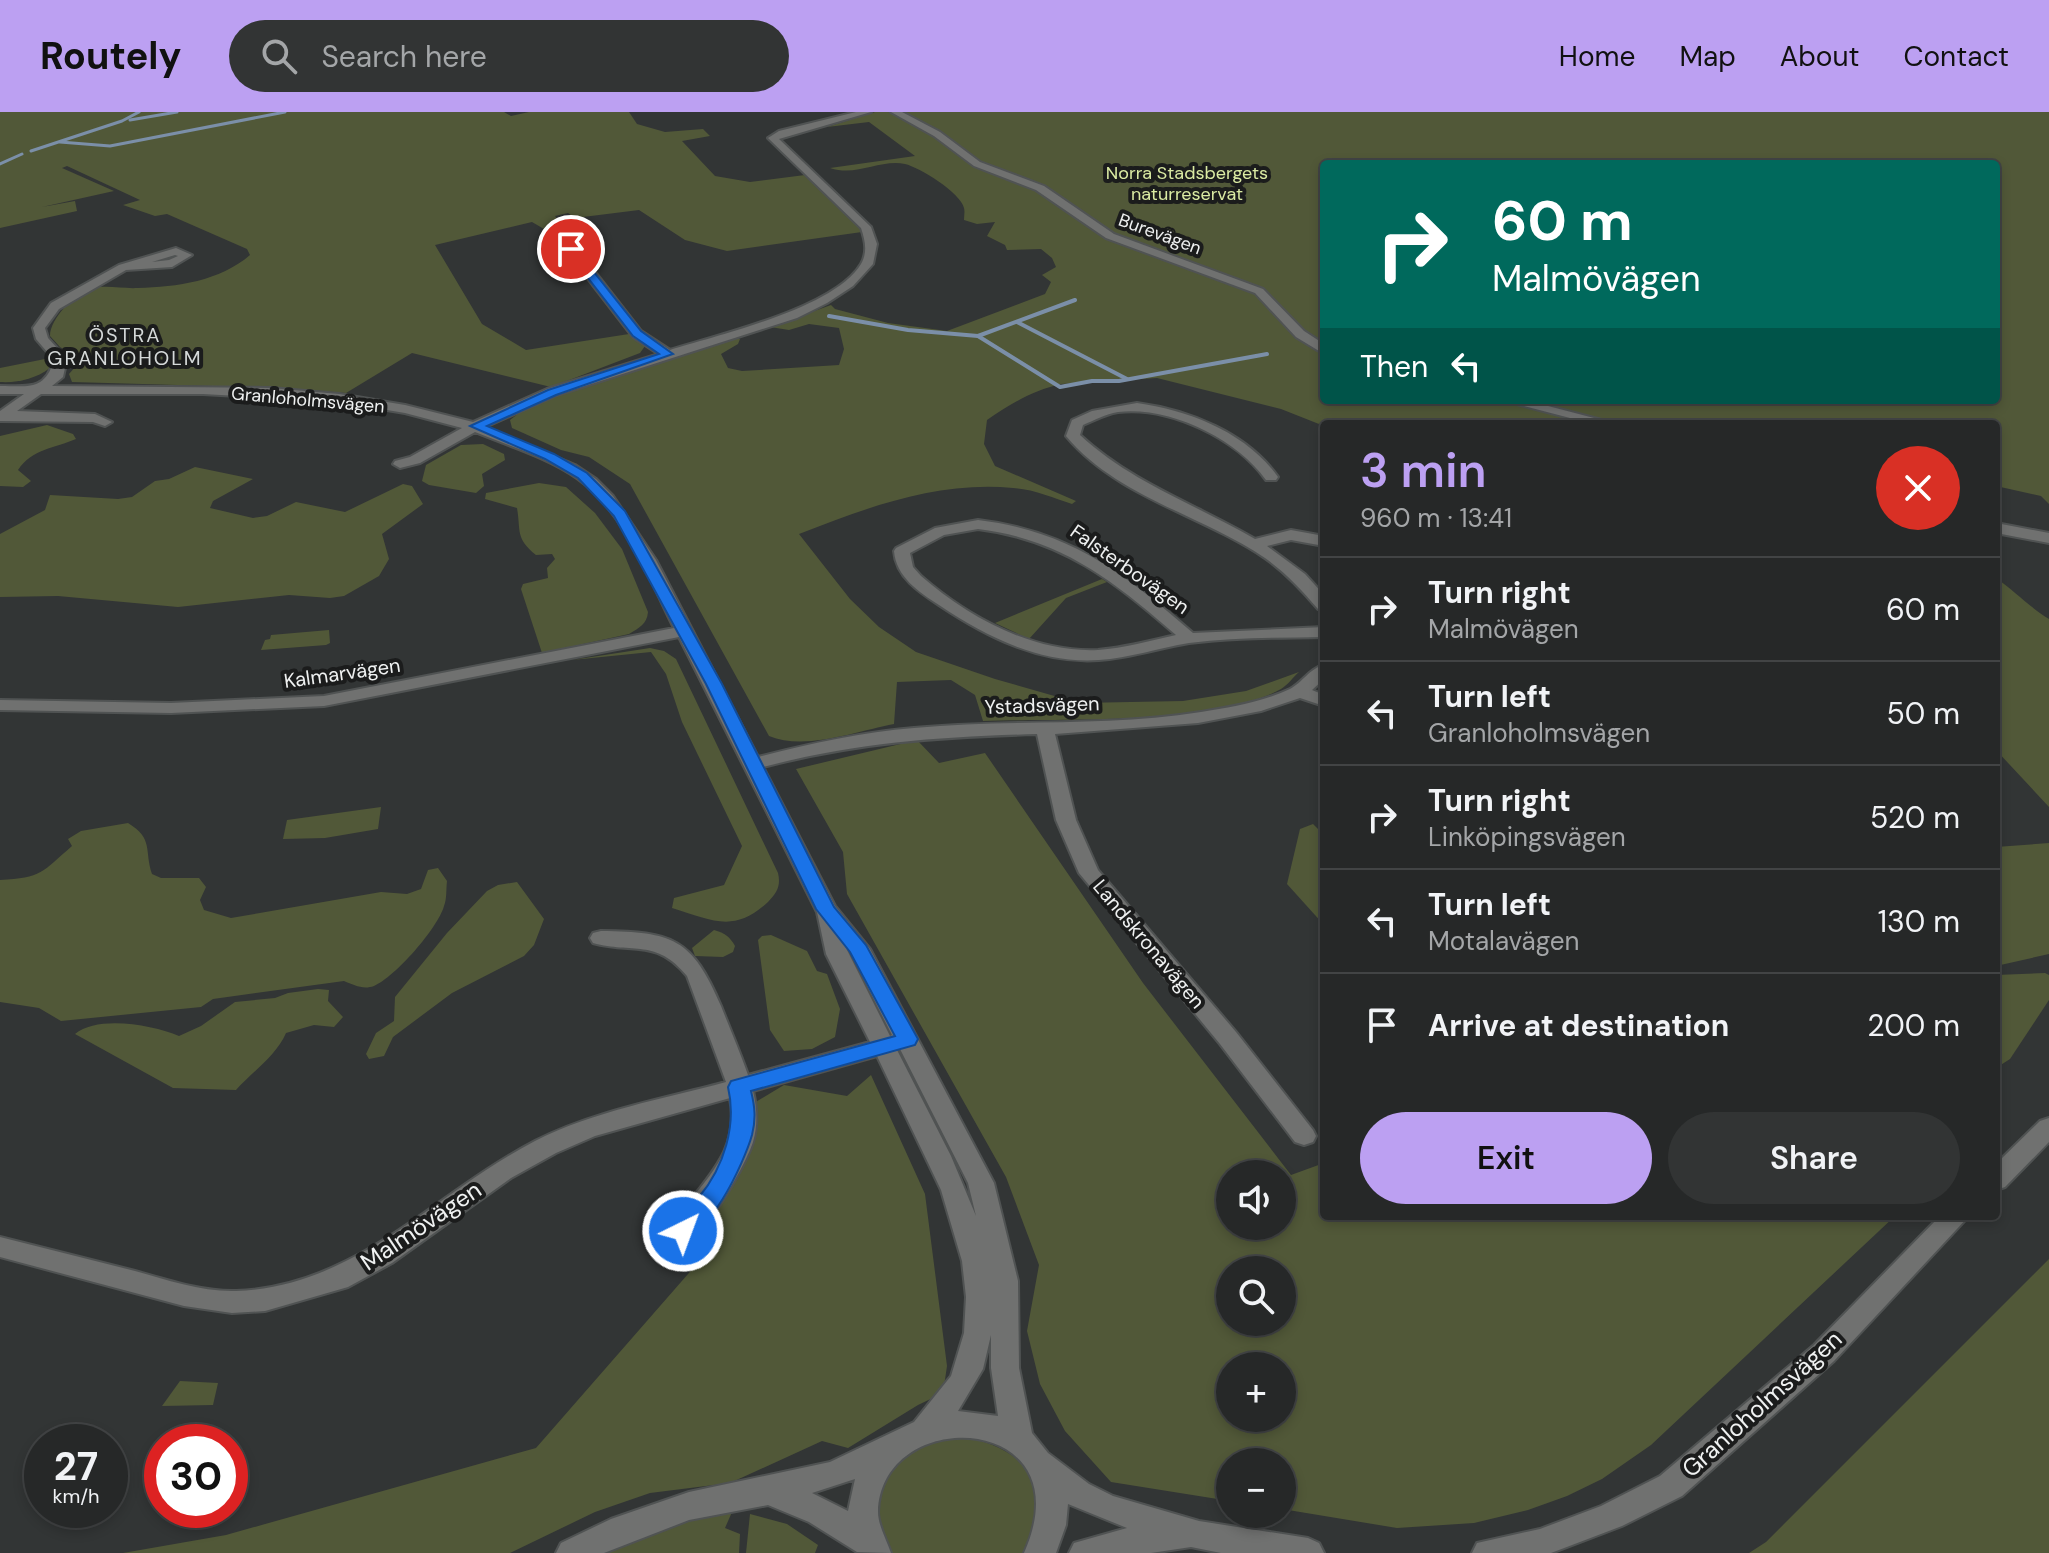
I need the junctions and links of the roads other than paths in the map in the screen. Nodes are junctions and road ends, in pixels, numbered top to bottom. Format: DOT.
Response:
graph roads {
  1 [pos="867,112"];
  2 [pos="895,112"];
  3 [pos="573,242"];
  4 [pos="135,263"];
  5 [pos="1320,347"];
  6 [pos="668,354"];
  7 [pos="0,390"];
  8 [pos="38,390"];
  9 [pos="1525,404"];
  10 [pos="2,416"];
  11 [pos="1593,420"];
  12 [pos="105,422"];
  13 [pos="476,426"];
  14 [pos="400,464"];
  15 [pos="1271,477"];
  16 [pos="2000,529"];
  17 [pos="2049,538"];
  18 [pos="1320,540"];
  19 [pos="1251,545"];
  20 [pos="1320,600"];
  21 [pos="686,631"];
  22 [pos="1320,632"];
  23 [pos="1189,638"];
  24 [pos="1320,678"];
  25 [pos="1299,691"];
  26 [pos="1320,699"];
  27 [pos="0,705"];
  28 [pos="1045,727"];
  29 [pos="753,764"];
  30 [pos="601,938"];
  31 [pos="896,1042"];
  32 [pos="739,1087"];
  33 [pos="2049,1127"];
  34 [pos="1304,1136"];
  35 [pos="2000,1176"];
  36 [pos="1952,1220"];
  37 [pos="683,1231"];
  38 [pos="0,1247"];
  39 [pos="913,1435"];
  40 [pos="1019,1440"];
  41 [pos="1041,1464"];
  42 [pos="768,1491"];
  43 [pos="1199,1535"];
  44 [pos="872,1547"];
  45 [pos="572,1553"];
  46 [pos="1040,1553"];
  47 [pos="1085,1553"];
  48 [pos="1308,1553"];
  49 [pos="1488,1553"];
  1 -- 6 [label="street"];
  2 -- 5 [label="street, Burevägen"];
  3 -- 6 [label="street"];
  4 -- 8 [label="street"];
  6 -- 13 [label="street"];
  7 -- 8 [label="street, Granloholmsvägen"];
  8 -- 10 [label="street"];
  8 -- 13 [label="street, Granloholmsvägen"];
  9 -- 11 [label="street"];
  10 -- 12 [label="street"];
  13 -- 14 [label="street"];
  13 -- 21 [label="street, Granloholmsvägen"];
  15 -- 19 [label="street"];
  16 -- 17 [label="street"];
  18 -- 19 [label="street"];
  19 -- 20 [label="street"];
  21 -- 27 [label="street, Kalmarvägen"];
  21 -- 29 [label="street, Granloholmsvägen"];
  22 -- 23 [label="street, Falsterbovägen"];
  23 -- 23 [label="street, Falsterbovägen"];
  24 -- 25 [label="street, Ystadsvägen"];
  25 -- 26 [label="street"];
  25 -- 28 [label="street, Ystadsvägen"];
  28 -- 29 [label="street, Ystadsvägen"];
  28 -- 34 [label="street, Landskronavägen"];
  29 -- 31 [label="street, Granloholmsvägen"];
  30 -- 32 [label="street"];
  31 -- 32 [label="street, Malmövägen"];
  31 -- 39 [label="street, Granloholmsvägen"];
  31 -- 40 [label="street, Granloholmsvägen"];
  32 -- 37 [label="street"];
  32 -- 38 [label="street, Malmövägen"];
  33 -- 35 [label="street"];
  36 -- 49 [label="street, Granloholmsvägen"];
  39 -- 40 [label="street"];
  39 -- 42 [label="street"];
  39 -- 44 [label="street, Granloholmsvägen"];
  40 -- 41 [label="street"];
  41 -- 43 [label="street"];
  41 -- 46 [label="street"];
  42 -- 44 [label="street"];
  42 -- 45 [label="street"];
  43 -- 47 [label="street"];
  43 -- 48 [label="street"];
}
